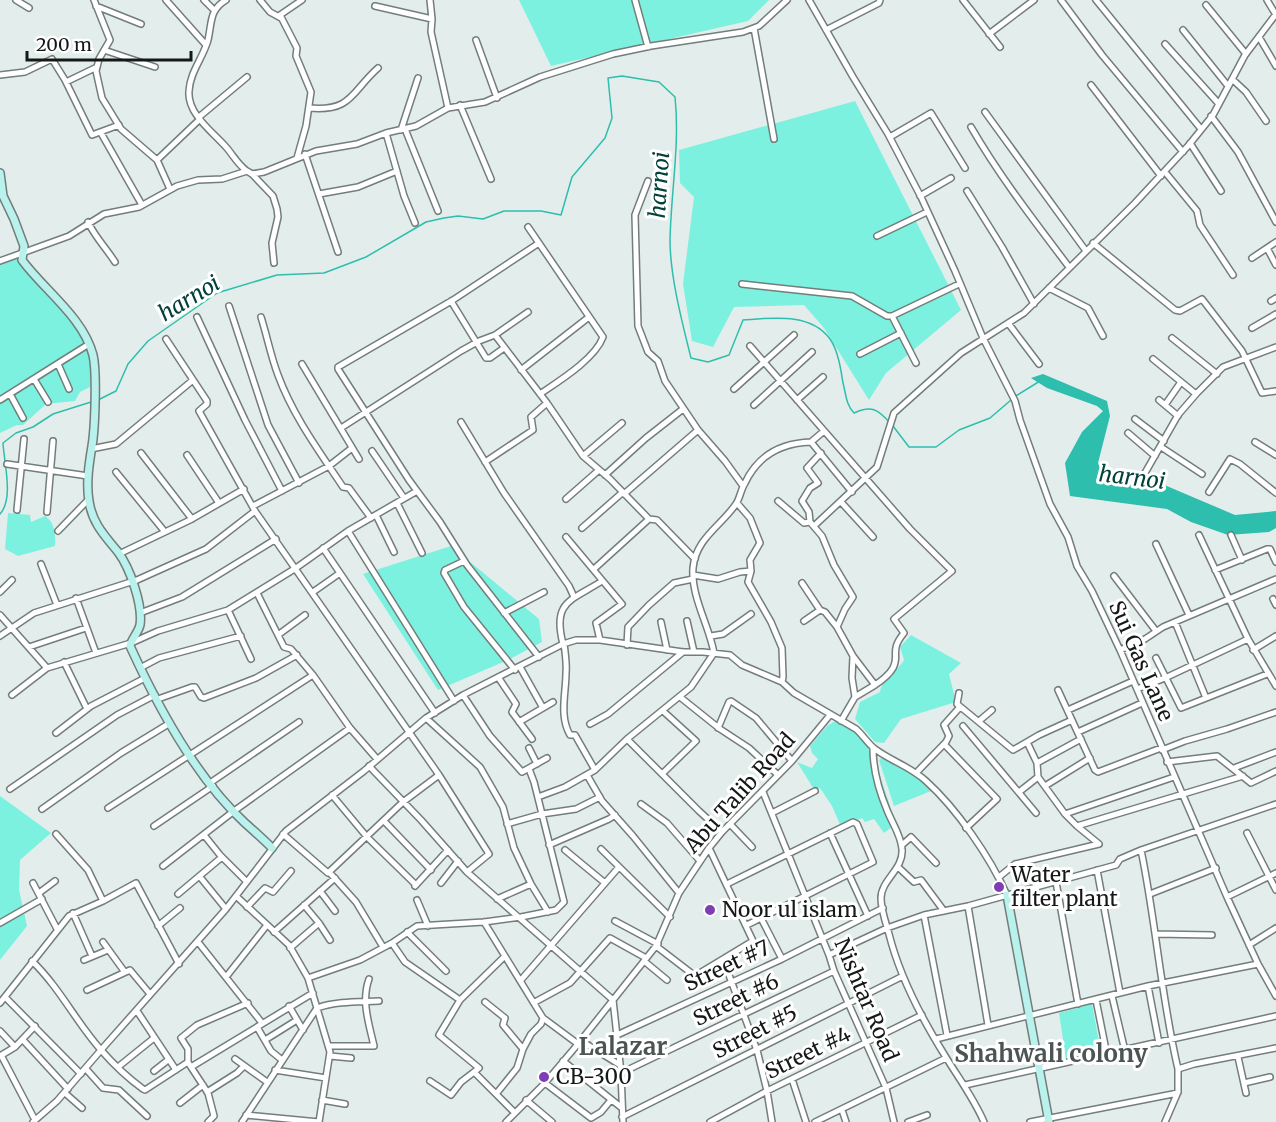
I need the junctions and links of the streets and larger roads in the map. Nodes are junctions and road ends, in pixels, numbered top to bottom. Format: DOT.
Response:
graph roads {
  1 [pos="16,0"];
  2 [pos="166,0"];
  3 [pos="204,0"];
  4 [pos="226,0"];
  5 [pos="260,0"];
  6 [pos="302,0"];
  7 [pos="430,0"];
  8 [pos="635,0"];
  9 [pos="787,0"];
  10 [pos="809,0"];
  11 [pos="880,0"];
  12 [pos="963,0"];
  13 [pos="1034,0"];
  14 [pos="1061,0"];
  15 [pos="1096,0"];
  16 [pos="1267,0"];
  17 [pos="95,3"];
  18 [pos="1206,5"];
  19 [pos="375,6"];
  20 [pos="28,8"];
  21 [pos="214,10"];
  22 [pos="1276,15"];
  23 [pos="281,18"];
  24 [pos="432,19"];
  25 [pos="141,24"];
  26 [pos="754,27"];
  27 [pos="826,30"];
  28 [pos="1183,30"];
  29 [pos="989,34"];
  30 [pos="1259,37"];
  31 [pos="476,40"];
  32 [pos="1165,44"];
  33 [pos="206,45"];
  34 [pos="648,47"];
  35 [pos="999,47"];
  36 [pos="104,50"];
  37 [pos="1246,54"];
  38 [pos="97,66"];
  39 [pos="1276,66"];
  40 [pos="155,67"];
  41 [pos="378,68"];
  42 [pos="0,75"];
  43 [pos="247,77"];
  44 [pos="418,78"];
  45 [pos="66,82"];
  46 [pos="1230,82"];
  47 [pos="1091,85"];
  48 [pos="496,98"];
  49 [pos="1219,104"];
  50 [pos="459,105"];
  51 [pos="309,108"];
  52 [pos="448,108"];
  53 [pos="985,112"];
  54 [pos="1211,116"];
  55 [pos="200,118"];
  56 [pos="1266,121"];
  57 [pos="119,125"];
  58 [pos="971,127"];
  59 [pos="403,129"];
  60 [pos="1202,129"];
  61 [pos="101,133"];
  62 [pos="386,133"];
  63 [pos="890,137"];
  64 [pos="774,139"];
  65 [pos="1191,143"];
  66 [pos="1183,152"];
  67 [pos="305,154"];
  68 [pos="297,158"];
  69 [pos="158,160"];
  70 [pos="965,168"];
  71 [pos="397,171"];
  72 [pos="250,172"];
  73 [pos="0,174"];
  74 [pos="1163,174"];
  75 [pos="951,178"];
  76 [pos="491,179"];
  77 [pos="648,181"];
  78 [pos="170,189"];
  79 [pos="967,191"];
  80 [pos="1221,191"];
  81 [pos="319,194"];
  82 [pos="920,196"];
  83 [pos="142,205"];
  84 [pos="438,211"];
  85 [pos="927,212"];
  86 [pos="88,222"];
  87 [pos="1276,222"];
  88 [pos="415,224"];
  89 [pos="528,227"];
  90 [pos="877,236"];
  91 [pos="1276,242"];
  92 [pos="539,243"];
  93 [pos="1093,243"];
  94 [pos="1266,248"];
  95 [pos="1086,251"];
  96 [pos="338,252"];
  97 [pos="21,253"];
  98 [pos="1252,258"];
  99 [pos="0,261"];
  100 [pos="115,262"];
  101 [pos="274,263"];
  102 [pos="1276,265"];
  103 [pos="1070,267"];
  104 [pos="1233,275"];
  105 [pos="742,284"];
  106 [pos="959,284"];
  107 [pos="1049,288"];
  108 [pos="451,301"];
  109 [pos="1034,303"];
  110 [pos="229,306"];
  111 [pos="528,312"];
  112 [pos="1276,314"];
  113 [pos="892,315"];
  114 [pos="197,317"];
  115 [pos="261,317"];
  116 [pos="589,317"];
  117 [pos="1008,323"];
  118 [pos="1252,328"];
  119 [pos="900,333"];
  120 [pos="495,335"];
  121 [pos="794,335"];
  122 [pos="1102,336"];
  123 [pos="983,338"];
  124 [pos="1172,338"];
  125 [pos="166,339"];
  126 [pos="476,342"];
  127 [pos="89,344"];
  128 [pos="750,346"];
  129 [pos="1276,347"];
  130 [pos="504,348"];
  131 [pos="812,352"];
  132 [pos="860,354"];
  133 [pos="1153,359"];
  134 [pos="1246,359"];
  135 [pos="763,361"];
  136 [pos="916,363"];
  137 [pos="57,364"];
  138 [pos="302,364"];
  139 [pos="1039,364"];
  140 [pos="521,370"];
  141 [pos="1217,374"];
  142 [pos="823,377"];
  143 [pos="34,379"];
  144 [pos="193,380"];
  145 [pos="780,381"];
  146 [pos="1182,382"];
  147 [pos="69,389"];
  148 [pos="734,389"];
  149 [pos="1276,391"];
  150 [pos="540,393"];
  151 [pos="10,394"];
  152 [pos="1196,394"];
  153 [pos="0,400"];
  154 [pos="797,400"];
  155 [pos="1159,400"];
  156 [pos="48,402"];
  157 [pos="547,403"];
  158 [pos="754,405"];
  159 [pos="1165,405"];
  160 [pos="683,408"];
  161 [pos="365,412"];
  162 [pos="1178,416"];
  163 [pos="24,418"];
  164 [pos="1135,419"];
  165 [pos="461,422"];
  166 [pos="622,423"];
  167 [pos="340,428"];
  168 [pos="698,430"];
  169 [pos="824,431"];
  170 [pos="1128,433"];
  171 [pos="24,438"];
  172 [pos="53,441"];
  173 [pos="811,442"];
  174 [pos="1254,442"];
  175 [pos="1162,444"];
  176 [pos="92,447"];
  177 [pos="352,448"];
  178 [pos="372,452"];
  179 [pos="141,453"];
  180 [pos="820,453"];
  181 [pos="187,455"];
  182 [pos="1276,455"];
  183 [pos="583,456"];
  184 [pos="1155,456"];
  185 [pos="359,459"];
  186 [pos="485,462"];
  187 [pos="7,464"];
  188 [pos="22,466"];
  189 [pos="329,466"];
  190 [pos="51,470"];
  191 [pos="599,470"];
  192 [pos="116,472"];
  193 [pos="1202,474"];
  194 [pos="605,475"];
  195 [pos="88,476"];
  196 [pos="867,479"];
  197 [pos="1141,480"];
  198 [pos="299,483"];
  199 [pos="743,486"];
  200 [pos="244,489"];
  201 [pos="282,491"];
  202 [pos="417,491"];
  203 [pos="852,492"];
  204 [pos="1209,492"];
  205 [pos="623,493"];
  206 [pos="1276,493"];
  207 [pos="404,498"];
  208 [pos="566,499"];
  209 [pos="88,500"];
  210 [pos="778,501"];
  211 [pos="840,502"];
  212 [pos="219,503"];
  213 [pos="397,503"];
  214 [pos="737,503"];
  215 [pos="254,509"];
  216 [pos="17,510"];
  217 [pos="47,512"];
  218 [pos="373,516"];
  219 [pos="192,519"];
  220 [pos="649,519"];
  221 [pos="812,524"];
  222 [pos="582,528"];
  223 [pos="58,531"];
  224 [pos="348,531"];
  225 [pos="165,532"];
  226 [pos="1199,535"];
  227 [pos="1231,535"];
  228 [pos="566,537"];
  229 [pos="873,537"];
  230 [pos="276,539"];
  231 [pos="1156,544"];
  232 [pos="323,548"];
  233 [pos="394,552"];
  234 [pos="422,553"];
  235 [pos="119,554"];
  236 [pos="695,559"];
  237 [pos="1242,560"];
  238 [pos="464,561"];
  239 [pos="1276,562"];
  240 [pos="41,564"];
  241 [pos="296,568"];
  242 [pos="594,569"];
  243 [pos="1215,570"];
  244 [pos="751,571"];
  245 [pos="340,573"];
  246 [pos="1114,576"];
  247 [pos="693,577"];
  248 [pos="1276,579"];
  249 [pos="12,580"];
  250 [pos="132,580"];
  251 [pos="602,580"];
  252 [pos="802,583"];
  253 [pos="0,592"];
  254 [pos="257,592"];
  255 [pos="313,592"];
  256 [pos="544,592"];
  257 [pos="574,597"];
  258 [pos="76,598"];
  259 [pos="1228,600"];
  260 [pos="57,604"];
  261 [pos="228,610"];
  262 [pos="820,610"];
  263 [pos="504,613"];
  264 [pos="140,614"];
  265 [pos="751,614"];
  266 [pos="0,615"];
  267 [pos="305,615"];
  268 [pos="1189,615"];
  269 [pos="687,621"];
  270 [pos="804,621"];
  271 [pos="661,622"];
  272 [pos="1175,622"];
  273 [pos="12,627"];
  274 [pos="837,627"];
  275 [pos="86,628"];
  276 [pos="1156,631"];
  277 [pos="278,635"];
  278 [pos="0,636"];
  279 [pos="241,636"];
  280 [pos="711,636"];
  281 [pos="1276,636"];
  282 [pos="1248,639"];
  283 [pos="600,640"];
  284 [pos="131,643"];
  285 [pos="563,644"];
  286 [pos="627,645"];
  287 [pos="29,647"];
  288 [pos="667,650"];
  289 [pos="1120,650"];
  290 [pos="1253,650"];
  291 [pos="683,652"];
  292 [pos="694,652"];
  293 [pos="96,653"];
  294 [pos="714,653"];
  295 [pos="297,655"];
  296 [pos="854,656"];
  297 [pos="539,657"];
  298 [pos="1156,658"];
  299 [pos="251,659"];
  300 [pos="64,662"];
  301 [pos="1192,665"];
  302 [pos="47,668"];
  303 [pos="140,668"];
  304 [pos="518,668"];
  305 [pos="1267,674"];
  306 [pos="313,675"];
  307 [pos="498,677"];
  308 [pos="145,678"];
  309 [pos="1165,678"];
  310 [pos="1133,681"];
  311 [pos="782,682"];
  312 [pos="876,685"];
  313 [pos="1276,686"];
  314 [pos="1137,689"];
  315 [pos="1058,690"];
  316 [pos="959,693"];
  317 [pos="463,695"];
  318 [pos="12,696"];
  319 [pos="680,696"];
  320 [pos="156,697"];
  321 [pos="855,697"];
  322 [pos="1206,698"];
  323 [pos="454,701"];
  324 [pos="554,702"];
  325 [pos="1142,703"];
  326 [pos="960,706"];
  327 [pos="543,708"];
  328 [pos="87,709"];
  329 [pos="992,710"];
  330 [pos="1068,710"];
  331 [pos="663,711"];
  332 [pos="435,712"];
  333 [pos="1276,712"];
  334 [pos="830,715"];
  335 [pos="426,717"];
  336 [pos="1072,720"];
  337 [pos="841,721"];
  338 [pos="979,721"];
  339 [pos="299,722"];
  340 [pos="519,722"];
  341 [pos="170,723"];
  342 [pos="590,724"];
  343 [pos="963,726"];
  344 [pos="350,728"];
  345 [pos="718,728"];
  346 [pos="409,731"];
  347 [pos="1078,732"];
  348 [pos="56,733"];
  349 [pos="532,739"];
  350 [pos="627,739"];
  351 [pos="1081,739"];
  352 [pos="1027,742"];
  353 [pos="944,744"];
  354 [pos="529,748"];
  355 [pos="873,748"];
  356 [pos="1162,749"];
  357 [pos="1276,753"];
  358 [pos="190,756"];
  359 [pos="547,758"];
  360 [pos="1090,758"];
  361 [pos="377,759"];
  362 [pos="792,761"];
  363 [pos="1167,762"];
  364 [pos="1037,763"];
  365 [pos="537,764"];
  366 [pos="369,766"];
  367 [pos="1234,768"];
  368 [pos="529,769"];
  369 [pos="595,770"];
  370 [pos="1276,771"];
  371 [pos="916,773"];
  372 [pos="662,774"];
  373 [pos="439,775"];
  374 [pos="587,775"];
  375 [pos="778,775"];
  376 [pos="1243,776"];
  377 [pos="1038,777"];
  378 [pos="1174,777"];
  379 [pos="212,785"];
  380 [pos="1044,786"];
  381 [pos="10,789"];
  382 [pos="815,791"];
  383 [pos="763,792"];
  384 [pos="1019,792"];
  385 [pos="332,795"];
  386 [pos="1182,795"];
  387 [pos="538,797"];
  388 [pos="600,797"];
  389 [pos="403,802"];
  390 [pos="641,804"];
  391 [pos="1276,804"];
  392 [pos="108,808"];
  393 [pos="42,809"];
  394 [pos="234,811"];
  395 [pos="772,813"];
  396 [pos="1036,813"];
  397 [pos="542,814"];
  398 [pos="1065,814"];
  399 [pos="615,815"];
  400 [pos="384,821"];
  401 [pos="507,824"];
  402 [pos="730,824"];
  403 [pos="154,826"];
  404 [pos="1077,826"];
  405 [pos="966,828"];
  406 [pos="1199,831"];
  407 [pos="722,832"];
  408 [pos="830,833"];
  409 [pos="1247,833"];
  410 [pos="56,834"];
  411 [pos="283,834"];
  412 [pos="204,835"];
  413 [pos="367,837"];
  414 [pos="549,845"];
  415 [pos="902,845"];
  416 [pos="752,847"];
  417 [pos="272,848"];
  418 [pos="709,848"];
  419 [pos="601,849"];
  420 [pos="448,850"];
  421 [pos="565,850"];
  422 [pos="1141,850"];
  423 [pos="788,854"];
  424 [pos="222,857"];
  425 [pos="458,861"];
  426 [pos="700,861"];
  427 [pos="936,863"];
  428 [pos="163,866"];
  429 [pos="620,867"];
  430 [pos="898,867"];
  431 [pos="1216,868"];
  432 [pos="431,870"];
  433 [pos="1097,870"];
  434 [pos="291,872"];
  435 [pos="329,872"];
  436 [pos="467,872"];
  437 [pos="1276,873"];
  438 [pos="849,874"];
  439 [pos="1269,876"];
  440 [pos="200,877"];
  441 [pos="999,877"];
  442 [pos="335,878"];
  443 [pos="55,881"];
  444 [pos="246,881"];
  445 [pos="1056,882"];
  446 [pos="33,883"];
  447 [pos="441,883"];
  448 [pos="605,883"];
  449 [pos="531,884"];
  450 [pos="727,884"];
  451 [pos="1276,890"];
  452 [pos="320,891"];
  453 [pos="679,892"];
  454 [pos="178,894"];
  455 [pos="1150,894"];
  456 [pos="1007,895"];
  457 [pos="41,896"];
  458 [pos="236,896"];
  459 [pos="805,896"];
  460 [pos="1227,897"];
  461 [pos="497,898"];
  462 [pos="417,900"];
  463 [pos="103,901"];
  464 [pos="304,905"];
  465 [pos="968,906"];
  466 [pos="247,907"];
  467 [pos="180,908"];
  468 [pos="883,908"];
  469 [pos="226,909"];
  470 [pos="335,911"];
  471 [pos="944,911"];
  472 [pos="548,912"];
  473 [pos="73,913"];
  474 [pos="924,915"];
  475 [pos="868,916"];
  476 [pos="520,917"];
  477 [pos="670,917"];
  478 [pos="761,918"];
  479 [pos="615,921"];
  480 [pos="484,922"];
  481 [pos="0,923"];
  482 [pos="320,923"];
  483 [pos="267,925"];
  484 [pos="747,925"];
  485 [pos="158,926"];
  486 [pos="428,926"];
  487 [pos="887,928"];
  488 [pos="1276,928"];
  489 [pos="57,929"];
  490 [pos="274,932"];
  491 [pos="407,932"];
  492 [pos="1156,934"];
  493 [pos="1212,935"];
  494 [pos="822,938"];
  495 [pos="330,940"];
  496 [pos="103,942"];
  497 [pos="198,942"];
  498 [pos="392,943"];
  499 [pos="551,945"];
  500 [pos="657,945"];
  501 [pos="1249,945"];
  502 [pos="383,947"];
  503 [pos="290,948"];
  504 [pos="108,950"];
  505 [pos="829,955"];
  506 [pos="92,956"];
  507 [pos="506,956"];
  508 [pos="646,959"];
  509 [pos="723,959"];
  510 [pos="782,959"];
  511 [pos="84,960"];
  512 [pos="32,961"];
  513 [pos="179,964"];
  514 [pos="1258,964"];
  515 [pos="124,971"];
  516 [pos="446,971"];
  517 [pos="582,971"];
  518 [pos="834,971"];
  519 [pos="903,976"];
  520 [pos="226,977"];
  521 [pos="308,978"];
  522 [pos="369,979"];
  523 [pos="1276,979"];
  524 [pos="521,980"];
  525 [pos="667,980"];
  526 [pos="732,982"];
  527 [pos="1163,983"];
  528 [pos="1269,983"];
  529 [pos="1148,986"];
  530 [pos="87,990"];
  531 [pos="313,993"];
  532 [pos="1120,993"];
  533 [pos="150,994"];
  534 [pos="1112,996"];
  535 [pos="1276,996"];
  536 [pos="5,997"];
  537 [pos="1096,999"];
  538 [pos="460,1000"];
  539 [pos="613,1000"];
  540 [pos="379,1001"];
  541 [pos="365,1002"];
  542 [pos="485,1002"];
  543 [pos="535,1002"];
  544 [pos="0,1003"];
  545 [pos="248,1003"];
  546 [pos="849,1004"];
  547 [pos="1078,1004"];
  548 [pos="289,1006"];
  549 [pos="318,1008"];
  550 [pos="137,1011"];
  551 [pos="744,1014"];
  552 [pos="922,1015"];
  553 [pos="1030,1016"];
  554 [pos="1276,1016"];
  555 [pos="543,1018"];
  556 [pos="297,1020"];
  557 [pos="260,1025"];
  558 [pos="988,1025"];
  559 [pos="35,1026"];
  560 [pos="303,1030"];
  561 [pos="0,1031"];
  562 [pos="617,1035"];
  563 [pos="947,1035"];
  564 [pos="154,1038"];
  565 [pos="936,1039"];
  566 [pos="23,1040"];
  567 [pos="265,1040"];
  568 [pos="1171,1040"];
  569 [pos="579,1042"];
  570 [pos="867,1043"];
  571 [pos="1160,1043"];
  572 [pos="329,1046"];
  573 [pos="15,1047"];
  574 [pos="1276,1048"];
  575 [pos="522,1049"];
  576 [pos="101,1050"];
  577 [pos="757,1050"];
  578 [pos="1125,1051"];
  579 [pos="1,1055"];
  580 [pos="1107,1055"];
  581 [pos="330,1056"];
  582 [pos="1238,1057"];
  583 [pos="351,1058"];
  584 [pos="946,1058"];
  585 [pos="235,1059"];
  586 [pos="168,1060"];
  587 [pos="282,1060"];
  588 [pos="563,1061"];
  589 [pos="190,1064"];
  590 [pos="620,1065"];
  591 [pos="244,1066"];
  592 [pos="118,1067"];
  593 [pos="1038,1068"];
  594 [pos="86,1069"];
  595 [pos="1178,1069"];
  596 [pos="176,1070"];
  597 [pos="275,1070"];
  598 [pos="154,1071"];
  599 [pos="474,1072"];
  600 [pos="621,1073"];
  601 [pos="81,1074"];
  602 [pos="1270,1077"];
  603 [pos="326,1078"];
  604 [pos="792,1079"];
  605 [pos="430,1081"];
  606 [pos="267,1082"];
  607 [pos="544,1083"];
  608 [pos="1244,1083"];
  609 [pos="203,1085"];
  610 [pos="965,1085"];
  611 [pos="886,1088"];
  612 [pos="767,1090"];
  613 [pos="66,1091"];
  614 [pos="207,1092"];
  615 [pos="1178,1092"];
  616 [pos="1246,1093"];
  617 [pos="496,1094"];
  618 [pos="322,1100"];
  619 [pos="526,1100"];
  620 [pos="610,1100"];
  621 [pos="180,1102"];
  622 [pos="345,1104"];
  623 [pos="82,1108"];
  624 [pos="622,1108"];
  625 [pos="842,1110"];
  626 [pos="514,1112"];
  627 [pos="246,1115"];
  628 [pos="927,1115"];
  629 [pos="147,1116"];
  630 [pos="622,1120"];
  631 [pos="1048,1120"];
  632 [pos="34,1121"];
  633 [pos="509,1121"];
  634 [pos="208,1122"];
  635 [pos="242,1122"];
  636 [pos="319,1122"];
  637 [pos="552,1122"];
  638 [pos="710,1122"];
  639 [pos="772,1122"];
  640 [pos="806,1122"];
  641 [pos="815,1122"];
  642 [pos="846,1122"];
  643 [pos="894,1122"];
  644 [pos="908,1122"];
  645 [pos="984,1122"];
  646 [pos="1030,1122"];
  647 [pos="1165,1122"];
  1 -- 20 [label="street"];
  2 -- 33 [label="street"];
  3 -- 21 [label="street"];
  4 -- 21 [label="street"];
  5 -- 23 [label="street"];
  6 -- 23 [label="street"];
  7 -- 24 [label="street"];
  8 -- 34 [label="street"];
  9 -- 26 [label="street"];
  10 -- 27 [label="street, Sui Gas Lane"];
  11 -- 27 [label="street"];
  12 -- 29 [label="street"];
  13 -- 29 [label="street"];
  14 -- 66 [label="street"];
  15 -- 60 [label="street"];
  16 -- 22 [label="street"];
  17 -- 25 [label="street"];
  17 -- 36 [label="street"];
  18 -- 37 [label="street"];
  19 -- 24 [label="street"];
  21 -- 33 [label="street"];
  22 -- 30 [label="street"];
  23 -- 51 [label="street"];
  24 -- 52 [label="street"];
  26 -- 34 [label="street"];
  26 -- 64 [label="street"];
  27 -- 63 [label="street, Sui Gas Lane"];
  28 -- 46 [label="street"];
  29 -- 35 [label="street"];
  30 -- 37 [label="street"];
  30 -- 39 [label="street"];
  31 -- 48 [label="street"];
  32 -- 49 [label="street"];
  33 -- 55 [label="street"];
  34 -- 48 [label="street"];
  36 -- 38 [label="street"];
  36 -- 40 [label="street"];
  37 -- 46 [label="street"];
  38 -- 45 [label="street"];
  38 -- 57 [label="street"];
  41 -- 51 [label="street"];
  42 -- 45 [label="street"];
  43 -- 55 [label="street"];
  44 -- 59 [label="street"];
  45 -- 61 [label="street"];
  46 -- 49 [label="street"];
  46 -- 56 [label="street"];
  47 -- 74 [label="street"];
  48 -- 50 [label="street"];
  49 -- 54 [label="street"];
  50 -- 52 [label="street"];
  50 -- 76 [label="street"];
  51 -- 68 [label="street"];
  52 -- 59 [label="street"];
  53 -- 95 [label="street"];
  54 -- 60 [label="street"];
  54 -- 87 [label="street"];
  55 -- 69 [label="street"];
  55 -- 72 [label="street"];
  57 -- 61 [label="street"];
  57 -- 69 [label="street"];
  58 -- 103 [label="street"];
  59 -- 62 [label="street"];
  59 -- 84 [label="street"];
  60 -- 65 [label="street"];
  61 -- 83 [label="street"];
  62 -- 67 [label="street"];
  62 -- 71 [label="street"];
  63 -- 70 [label="street"];
  63 -- 82 [label="street, Sui Gas Lane"];
  65 -- 66 [label="street"];
  65 -- 80 [label="street"];
  66 -- 74 [label="street"];
  67 -- 68 [label="street"];
  67 -- 81 [label="street"];
  68 -- 72 [label="street"];
  69 -- 78 [label="street"];
  71 -- 81 [label="street"];
  71 -- 88 [label="street"];
  72 -- 78 [label="street"];
  72 -- 101 [label="street"];
  73 -- 97 [label="street"];
  74 -- 93 [label="street"];
  74 -- 104 [label="street"];
  75 -- 82 [label="street"];
  77 -- 160 [label="street"];
  78 -- 83 [label="street"];
  79 -- 109 [label="street"];
  81 -- 96 [label="street"];
  82 -- 85 [label="street, Sui Gas Lane"];
  83 -- 86 [label="street"];
  85 -- 90 [label="street"];
  85 -- 106 [label="street, Sui Gas Lane"];
  86 -- 97 [label="street"];
  86 -- 100 [label="street"];
  89 -- 92 [label="street"];
  91 -- 94 [label="street"];
  92 -- 108 [label="street"];
  92 -- 116 [label="street"];
  93 -- 95 [label="street"];
  93 -- 134 [label="street"];
  94 -- 98 [label="street"];
  94 -- 102 [label="street"];
  95 -- 103 [label="street"];
  97 -- 99 [label="street"];
  97 -- 127 [label="street"];
  103 -- 107 [label="street"];
  105 -- 113 [label="street"];
  106 -- 113 [label="street"];
  106 -- 123 [label="street, Sui Gas Lane"];
  107 -- 109 [label="street"];
  107 -- 122 [label="street"];
  108 -- 126 [label="street"];
  108 -- 161 [label="street"];
  109 -- 117 [label="street"];
  110 -- 198 [label="street"];
  111 -- 120 [label="street"];
  112 -- 118 [label="street"];
  113 -- 119 [label="street"];
  114 -- 201 [label="street"];
  115 -- 189 [label="street"];
  116 -- 140 [label="street"];
  116 -- 150 [label="street"];
  117 -- 123 [label="street"];
  117 -- 139 [label="street"];
  119 -- 132 [label="street"];
  119 -- 136 [label="street"];
  120 -- 126 [label="street"];
  120 -- 130 [label="street"];
  121 -- 135 [label="street"];
  123 -- 196 [label="street"];
  123 -- 289 [label="street, Sui Gas Lane"];
  124 -- 141 [label="street"];
  125 -- 144 [label="street"];
  126 -- 130 [label="street"];
  126 -- 161 [label="street"];
  127 -- 137 [label="street"];
  127 -- 176 [label="street"];
  128 -- 135 [label="street"];
  129 -- 134 [label="street"];
  130 -- 140 [label="street"];
  131 -- 145 [label="street"];
  133 -- 146 [label="street"];
  134 -- 141 [label="street"];
  134 -- 149 [label="street"];
  135 -- 145 [label="street"];
  135 -- 148 [label="street"];
  137 -- 143 [label="street"];
  137 -- 147 [label="street"];
  138 -- 167 [label="street"];
  140 -- 150 [label="street"];
  141 -- 152 [label="street"];
  142 -- 154 [label="street"];
  143 -- 151 [label="street"];
  143 -- 156 [label="street"];
  144 -- 176 [label="street"];
  144 -- 200 [label="street"];
  145 -- 154 [label="street"];
  145 -- 158 [label="street"];
  146 -- 152 [label="street"];
  146 -- 159 [label="street"];
  150 -- 157 [label="street"];
  151 -- 153 [label="street"];
  151 -- 163 [label="street"];
  152 -- 162 [label="street"];
  154 -- 169 [label="street"];
  155 -- 159 [label="street"];
  157 -- 183 [label="street"];
  157 -- 186 [label="street"];
  159 -- 162 [label="street"];
  160 -- 168 [label="street"];
  160 -- 194 [label="street"];
  161 -- 167 [label="street"];
  161 -- 202 [label="street"];
  162 -- 175 [label="street"];
  164 -- 175 [label="street"];
  165 -- 186 [label="street"];
  166 -- 183 [label="street"];
  167 -- 177 [label="street"];
  168 -- 199 [label="street"];
  168 -- 205 [label="street"];
  169 -- 173 [label="street"];
  169 -- 196 [label="street"];
  170 -- 184 [label="street"];
  171 -- 188 [label="street"];
  172 -- 190 [label="street"];
  173 -- 180 [label="street"];
  173 -- 199 [label="street"];
  174 -- 182 [label="street"];
  175 -- 184 [label="street"];
  175 -- 193 [label="street"];
  176 -- 195 [label="street"];
  177 -- 185 [label="street"];
  177 -- 189 [label="street"];
  178 -- 207 [label="street"];
  179 -- 219 [label="street"];
  180 -- 203 [label="street"];
  180 -- 221 [label="street"];
  181 -- 212 [label="street"];
  183 -- 191 [label="street"];
  184 -- 197 [label="street"];
  186 -- 257 [label="street"];
  187 -- 188 [label="street"];
  188 -- 190 [label="street"];
  188 -- 216 [label="street"];
  189 -- 198 [label="street"];
  189 -- 218 [label="street"];
  190 -- 195 [label="street"];
  190 -- 217 [label="street"];
  191 -- 194 [label="street"];
  191 -- 208 [label="street"];
  192 -- 225 [label="street"];
  194 -- 205 [label="street"];
  195 -- 209 [label="street"];
  196 -- 203 [label="street"];
  196 -- 312 [label="street"];
  198 -- 201 [label="street"];
  199 -- 214 [label="street"];
  200 -- 212 [label="street"];
  200 -- 215 [label="street"];
  201 -- 215 [label="street"];
  202 -- 207 [label="street"];
  202 -- 238 [label="street"];
  203 -- 211 [label="street"];
  204 -- 206 [label="street"];
  205 -- 220 [label="street"];
  205 -- 222 [label="street"];
  207 -- 213 [label="street"];
  209 -- 223 [label="street"];
  209 -- 235 [label="street"];
  210 -- 221 [label="street"];
  211 -- 221 [label="street"];
  211 -- 229 [label="street"];
  212 -- 219 [label="street"];
  213 -- 218 [label="street"];
  213 -- 234 [label="street"];
  214 -- 236 [label="street"];
  214 -- 244 [label="street"];
  215 -- 230 [label="street"];
  215 -- 250 [label="street"];
  218 -- 224 [label="street"];
  218 -- 233 [label="street"];
  219 -- 225 [label="street"];
  220 -- 236 [label="street"];
  220 -- 242 [label="street"];
  221 -- 274 [label="street"];
  224 -- 232 [label="street"];
  224 -- 323 [label="street"];
  225 -- 235 [label="street"];
  226 -- 243 [label="street"];
  227 -- 237 [label="street"];
  228 -- 242 [label="street"];
  230 -- 241 [label="street"];
  230 -- 264 [label="street"];
  231 -- 268 [label="street"];
  232 -- 241 [label="street"];
  232 -- 245 [label="street"];
  235 -- 250 [label="street"];
  236 -- 247 [label="street"];
  237 -- 239 [label="street"];
  237 -- 243 [label="street"];
  238 -- 263 [label="street"];
  238 -- 304 [label="street"];
  240 -- 260 [label="street"];
  241 -- 254 [label="street"];
  241 -- 255 [label="street"];
  242 -- 251 [label="street"];
  243 -- 259 [label="street"];
  244 -- 247 [label="street"];
  244 -- 311 [label="street"];
  245 -- 255 [label="street"];
  245 -- 332 [label="street"];
  246 -- 276 [label="street"];
  247 -- 280 [label="street"];
  247 -- 286 [label="street"];
  248 -- 259 [label="street"];
  249 -- 253 [label="street"];
  250 -- 258 [label="street"];
  250 -- 264 [label="street"];
  251 -- 257 [label="street"];
  251 -- 283 [label="street"];
  252 -- 262 [label="street"];
  254 -- 261 [label="street"];
  254 -- 277 [label="street"];
  255 -- 346 [label="street"];
  256 -- 263 [label="street"];
  257 -- 285 [label="street"];
  258 -- 260 [label="street"];
  258 -- 275 [label="street"];
  259 -- 268 [label="street"];
  259 -- 282 [label="street"];
  260 -- 273 [label="street"];
  261 -- 279 [label="street"];
  261 -- 284 [label="street"];
  262 -- 270 [label="street"];
  262 -- 274 [label="street"];
  263 -- 297 [label="street"];
  264 -- 284 [label="street"];
  265 -- 280 [label="street"];
  266 -- 273 [label="street"];
  267 -- 277 [label="street"];
  268 -- 272 [label="street"];
  269 -- 292 [label="street"];
  271 -- 288 [label="street"];
  272 -- 276 [label="street"];
  272 -- 301 [label="street"];
  273 -- 278 [label="street"];
  273 -- 287 [label="street"];
  274 -- 296 [label="street"];
  275 -- 287 [label="street"];
  275 -- 293 [label="street"];
  276 -- 289 [label="street"];
  277 -- 295 [label="street"];
  279 -- 299 [label="street"];
  279 -- 303 [label="street"];
  280 -- 294 [label="street"];
  281 -- 290 [label="street"];
  282 -- 290 [label="street"];
  282 -- 301 [label="street"];
  283 -- 285 [label="street"];
  283 -- 286 [label="street"];
  284 -- 293 [label="street"];
  284 -- 303 [label="street"];
  285 -- 297 [label="street"];
  285 -- 369 [label="street"];
  286 -- 288 [label="street"];
  287 -- 302 [label="street"];
  288 -- 291 [label="street"];
  289 -- 310 [label="street, Sui Gas Lane"];
  290 -- 305 [label="street"];
  291 -- 292 [label="street"];
  291 -- 342 [label="street"];
  292 -- 294 [label="street"];
  293 -- 300 [label="street"];
  294 -- 311 [label="street"];
  294 -- 319 [label="street"];
  295 -- 306 [label="street"];
  295 -- 320 [label="street"];
  296 -- 312 [label="street"];
  296 -- 321 [label="street"];
  297 -- 304 [label="street"];
  298 -- 309 [label="street"];
  300 -- 302 [label="street"];
  300 -- 328 [label="street"];
  301 -- 309 [label="street"];
  301 -- 322 [label="street"];
  302 -- 318 [label="street"];
  303 -- 308 [label="street"];
  304 -- 307 [label="street"];
  304 -- 327 [label="street"];
  305 -- 313 [label="street"];
  305 -- 322 [label="street"];
  306 -- 344 [label="street"];
  306 -- 358 [label="street"];
  307 -- 317 [label="street"];
  307 -- 340 [label="street"];
  308 -- 320 [label="street"];
  308 -- 328 [label="street"];
  309 -- 314 [label="street"];
  309 -- 322 [label="street"];
  310 -- 314 [label="street, Sui Gas Lane"];
  310 -- 330 [label="street"];
  311 -- 334 [label="street"];
  312 -- 321 [label="street"];
  314 -- 325 [label="street, Sui Gas Lane"];
  315 -- 330 [label="street"];
  316 -- 326 [label="street"];
  317 -- 323 [label="street"];
  317 -- 368 [label="street"];
  319 -- 331 [label="street"];
  319 -- 345 [label="street"];
  320 -- 341 [label="street"];
  320 -- 381 [label="street"];
  321 -- 337 [label="street"];
  323 -- 332 [label="street"];
  324 -- 327 [label="street"];
  325 -- 347 [label="street"];
  325 -- 356 [label="street, Sui Gas Lane"];
  326 -- 338 [label="street"];
  326 -- 353 [label="street"];
  327 -- 340 [label="street"];
  328 -- 348 [label="street"];
  329 -- 338 [label="street"];
  330 -- 336 [label="street"];
  331 -- 350 [label="street"];
  331 -- 372 [label="street"];
  332 -- 335 [label="street"];
  333 -- 356 [label="street"];
  334 -- 337 [label="street"];
  334 -- 362 [label="street, Abu Talib Road"];
  335 -- 346 [label="street"];
  335 -- 401 [label="street"];
  336 -- 347 [label="street"];
  336 -- 352 [label="street"];
  337 -- 355 [label="street"];
  338 -- 352 [label="street"];
  339 -- 379 [label="street"];
  340 -- 349 [label="street"];
  341 -- 358 [label="street"];
  341 -- 393 [label="street"];
  343 -- 384 [label="street"];
  344 -- 361 [label="street"];
  344 -- 394 [label="street"];
  345 -- 362 [label="street"];
  345 -- 375 [label="street"];
  346 -- 361 [label="street"];
  346 -- 373 [label="street"];
  347 -- 351 [label="street"];
  350 -- 369 [label="street"];
  350 -- 372 [label="street"];
  351 -- 360 [label="street"];
  351 -- 364 [label="street"];
  352 -- 364 [label="street"];
  353 -- 371 [label="street"];
  353 -- 405 [label="street"];
  354 -- 365 [label="street"];
  355 -- 371 [label="street"];
  355 -- 415 [label="street"];
  356 -- 360 [label="street"];
  356 -- 363 [label="street, Sui Gas Lane"];
  357 -- 367 [label="street"];
  358 -- 379 [label="street"];
  358 -- 392 [label="street"];
  359 -- 365 [label="street"];
  360 -- 380 [label="street"];
  361 -- 366 [label="street"];
  362 -- 375 [label="street, Abu Talib Road"];
  363 -- 367 [label="street"];
  363 -- 378 [label="street, Sui Gas Lane"];
  364 -- 377 [label="street"];
  365 -- 368 [label="street"];
  366 -- 385 [label="street"];
  366 -- 389 [label="street"];
  367 -- 376 [label="street"];
  368 -- 387 [label="street"];
  369 -- 374 [label="street"];
  370 -- 376 [label="street"];
  371 -- 405 [label="street"];
  372 -- 407 [label="street"];
  373 -- 389 [label="street"];
  373 -- 436 [label="street"];
  374 -- 387 [label="street"];
  374 -- 388 [label="street"];
  375 -- 383 [label="street, Abu Talib Road"];
  376 -- 386 [label="street"];
  377 -- 380 [label="street"];
  377 -- 384 [label="street"];
  378 -- 386 [label="street, Sui Gas Lane"];
  378 -- 398 [label="street"];
  379 -- 394 [label="street"];
  379 -- 403 [label="street"];
  380 -- 398 [label="street"];
  382 -- 395 [label="street"];
  383 -- 395 [label="street, Nishtar Road"];
  383 -- 402 [label="street, Abu Talib Road"];
  384 -- 396 [label="street"];
  385 -- 411 [label="street"];
  385 -- 413 [label="street"];
  386 -- 404 [label="street"];
  386 -- 406 [label="street, Sui Gas Lane"];
  387 -- 397 [label="street"];
  388 -- 397 [label="street"];
  388 -- 399 [label="street"];
  389 -- 400 [label="street"];
  389 -- 420 [label="street"];
  390 -- 426 [label="street"];
  391 -- 406 [label="street"];
  394 -- 412 [label="street"];
  394 -- 417 [label="street"];
  395 -- 423 [label="street, Nishtar Road"];
  397 -- 401 [label="street"];
  397 -- 414 [label="street"];
  398 -- 404 [label="street"];
  399 -- 414 [label="street"];
  399 -- 453 [label="street"];
  400 -- 413 [label="street"];
  400 -- 432 [label="street"];
  401 -- 449 [label="street"];
  402 -- 407 [label="street, Abu Talib Road"];
  402 -- 416 [label="street"];
  404 -- 441 [label="street"];
  405 -- 441 [label="street"];
  406 -- 422 [label="street"];
  406 -- 431 [label="street, Sui Gas Lane"];
  407 -- 418 [label="street, Abu Talib Road"];
  408 -- 423 [label="street"];
  408 -- 438 [label="street"];
  408 -- 438 [label="street"];
  409 -- 439 [label="street"];
  410 -- 463 [label="street"];
  411 -- 417 [label="street"];
  411 -- 435 [label="street"];
  412 -- 424 [label="street"];
  412 -- 428 [label="street"];
  413 -- 432 [label="street"];
  413 -- 435 [label="street"];
  414 -- 472 [label="street"];
  415 -- 427 [label="street"];
  415 -- 430 [label="street"];
  417 -- 444 [label="street"];
  418 -- 426 [label="street, Abu Talib Road"];
  418 -- 450 [label="street"];
  419 -- 429 [label="street"];
  420 -- 425 [label="street"];
  420 -- 432 [label="street"];
  421 -- 448 [label="street"];
  422 -- 433 [label="street"];
  422 -- 455 [label="street"];
  423 -- 450 [label="street"];
  423 -- 459 [label="street, Nishtar Road"];
  424 -- 440 [label="street"];
  424 -- 444 [label="street"];
  425 -- 436 [label="street"];
  425 -- 447 [label="street"];
  426 -- 453 [label="street, Abu Talib Road"];
  429 -- 448 [label="street"];
  429 -- 477 [label="street"];
  430 -- 468 [label="street"];
  430 -- 471 [label="street"];
  431 -- 455 [label="street"];
  431 -- 460 [label="street, Sui Gas Lane"];
  433 -- 445 [label="street"];
  433 -- 532 [label="street"];
  434 -- 466 [label="street"];
  435 -- 442 [label="street"];
  436 -- 461 [label="street"];
  437 -- 439 [label="street"];
  438 -- 459 [label="street"];
  438 -- 475 [label="street"];
  439 -- 451 [label="street"];
  439 -- 460 [label="street"];
  440 -- 454 [label="street"];
  440 -- 469 [label="street"];
  441 -- 456 [label="street"];
  442 -- 452 [label="street"];
  442 -- 502 [label="street"];
  443 -- 457 [label="street"];
  444 -- 458 [label="street"];
  445 -- 456 [label="street"];
  445 -- 547 [label="street"];
  446 -- 457 [label="street"];
  448 -- 499 [label="street"];
  449 -- 461 [label="street"];
  449 -- 472 [label="street"];
  450 -- 484 [label="street"];
  452 -- 464 [label="street"];
  452 -- 470 [label="street"];
  453 -- 477 [label="street, Abu Talib Road"];
  455 -- 492 [label="street"];
  456 -- 465 [label="street"];
  456 -- 553 [label="street"];
  457 -- 481 [label="street"];
  457 -- 489 [label="street"];
  458 -- 466 [label="street"];
  458 -- 469 [label="street"];
  459 -- 478 [label="street"];
  459 -- 494 [label="street, Nishtar Road"];
  460 -- 501 [label="street, Sui Gas Lane"];
  461 -- 476 [label="street"];
  462 -- 486 [label="street"];
  463 -- 473 [label="street"];
  463 -- 485 [label="street"];
  464 -- 482 [label="street"];
  464 -- 490 [label="street"];
  465 -- 471 [label="street"];
  465 -- 558 [label="street"];
  466 -- 483 [label="street"];
  467 -- 485 [label="street"];
  468 -- 475 [label="street, Street #7"];
  468 -- 487 [label="street"];
  469 -- 497 [label="street"];
  471 -- 474 [label="street"];
  472 -- 476 [label="street"];
  473 -- 489 [label="street"];
  473 -- 506 [label="street"];
  474 -- 487 [label="street"];
  474 -- 563 [label="street"];
  475 -- 494 [label="street, Street #7"];
  476 -- 480 [label="street"];
  476 -- 499 [label="street"];
  477 -- 500 [label="street, Abu Talib Road"];
  478 -- 484 [label="street"];
  478 -- 510 [label="street"];
  479 -- 500 [label="street"];
  480 -- 486 [label="street"];
  480 -- 507 [label="street"];
  482 -- 495 [label="street"];
  482 -- 503 [label="street"];
  483 -- 490 [label="street"];
  483 -- 520 [label="street"];
  484 -- 509 [label="street"];
  485 -- 513 [label="street"];
  486 -- 491 [label="street"];
  487 -- 505 [label="street"];
  487 -- 519 [label="street"];
  488 -- 501 [label="street"];
  489 -- 512 [label="street"];
  490 -- 503 [label="street"];
  491 -- 498 [label="street"];
  491 -- 516 [label="street"];
  492 -- 493 [label="street"];
  492 -- 527 [label="street"];
  494 -- 505 [label="street, Nishtar Road"];
  494 -- 510 [label="street, Street #7"];
  496 -- 504 [label="street"];
  497 -- 513 [label="street"];
  497 -- 520 [label="street"];
  498 -- 502 [label="street"];
  498 -- 538 [label="street"];
  499 -- 517 [label="street"];
  499 -- 524 [label="street"];
  500 -- 508 [label="street, Abu Talib Road"];
  500 -- 509 [label="street"];
  501 -- 514 [label="street, Sui Gas Lane"];
  502 -- 521 [label="street"];
  503 -- 521 [label="street"];
  504 -- 506 [label="street"];
  504 -- 515 [label="street"];
  505 -- 518 [label="street, Nishtar Road"];
  506 -- 511 [label="street"];
  507 -- 524 [label="street"];
  507 -- 538 [label="street"];
  508 -- 517 [label="street"];
  508 -- 525 [label="street"];
  508 -- 539 [label="street, Abu Talib Road"];
  509 -- 526 [label="street"];
  510 -- 526 [label="street, Street #7"];
  512 -- 536 [label="street"];
  512 -- 576 [label="street"];
  513 -- 533 [label="street"];
  514 -- 527 [label="street"];
  514 -- 528 [label="street, Sui Gas Lane"];
  515 -- 530 [label="street"];
  515 -- 533 [label="street"];
  517 -- 539 [label="street"];
  517 -- 543 [label="street"];
  518 -- 546 [label="street, Nishtar Road"];
  518 -- 551 [label="street, Street #6"];
  519 -- 546 [label="street, Street #5"];
  519 -- 552 [label="street"];
  520 -- 545 [label="street"];
  521 -- 531 [label="street"];
  522 -- 541 [label="street"];
  523 -- 528 [label="street"];
  524 -- 543 [label="street"];
  526 -- 551 [label="street"];
  526 -- 562 [label="street, Street #7"];
  527 -- 529 [label="street"];
  527 -- 568 [label="street"];
  528 -- 535 [label="street, Sui Gas Lane"];
  529 -- 532 [label="street"];
  529 -- 571 [label="street"];
  531 -- 548 [label="street"];
  531 -- 549 [label="street"];
  532 -- 534 [label="street"];
  533 -- 550 [label="street"];
  534 -- 537 [label="street"];
  534 -- 578 [label="street"];
  536 -- 544 [label="street"];
  536 -- 559 [label="street"];
  537 -- 547 [label="street"];
  537 -- 580 [label="street"];
  538 -- 599 [label="street"];
  539 -- 562 [label="street"];
  539 -- 569 [label="street, Abu Talib Road"];
  540 -- 541 [label="street"];
  541 -- 549 [label="street"];
  541 -- 572 [label="street"];
  542 -- 575 [label="street"];
  543 -- 555 [label="street"];
  545 -- 557 [label="street"];
  545 -- 589 [label="street"];
  546 -- 570 [label="street, Nishtar Road"];
  546 -- 577 [label="street, Street #5"];
  547 -- 553 [label="street"];
  548 -- 556 [label="street"];
  548 -- 557 [label="street"];
  549 -- 560 [label="street"];
  549 -- 572 [label="street"];
  550 -- 564 [label="street"];
  550 -- 576 [label="street"];
  551 -- 577 [label="street"];
  551 -- 600 [label="street, Street #6"];
  552 -- 565 [label="street"];
  552 -- 570 [label="street, Street #4"];
  553 -- 558 [label="street"];
  553 -- 593 [label="street"];
  554 -- 568 [label="street"];
  555 -- 569 [label="street"];
  555 -- 575 [label="street"];
  556 -- 560 [label="street"];
  556 -- 567 [label="street"];
  557 -- 567 [label="street"];
  557 -- 589 [label="street"];
  558 -- 563 [label="street"];
  559 -- 566 [label="street"];
  559 -- 601 [label="street"];
  560 -- 587 [label="street"];
  561 -- 573 [label="street"];
  562 -- 590 [label="street"];
  563 -- 565 [label="street"];
  564 -- 586 [label="street"];
  564 -- 592 [label="street"];
  565 -- 584 [label="street"];
  566 -- 573 [label="street"];
  566 -- 613 [label="street"];
  567 -- 587 [label="street"];
  568 -- 571 [label="street"];
  568 -- 595 [label="street"];
  569 -- 588 [label="street, Abu Talib Road"];
  569 -- 590 [label="street"];
  570 -- 604 [label="street, Street #4"];
  570 -- 611 [label="street, Nishtar Road"];
  571 -- 578 [label="street"];
  572 -- 581 [label="street"];
  573 -- 579 [label="street"];
  574 -- 582 [label="street"];
  575 -- 617 [label="street"];
  576 -- 592 [label="street"];
  576 -- 594 [label="street"];
  577 -- 612 [label="street"];
  577 -- 630 [label="street, Street #5"];
  578 -- 580 [label="street"];
  579 -- 632 [label="street"];
  580 -- 593 [label="street"];
  581 -- 583 [label="street"];
  581 -- 603 [label="street"];
  582 -- 595 [label="street"];
  582 -- 608 [label="street"];
  584 -- 610 [label="street"];
  584 -- 611 [label="street"];
  585 -- 591 [label="street"];
  586 -- 596 [label="street"];
  586 -- 598 [label="street"];
  587 -- 597 [label="street"];
  588 -- 607 [label="street, Abu Talib Road"];
  588 -- 620 [label="street"];
  589 -- 596 [label="street"];
  589 -- 609 [label="street"];
  590 -- 600 [label="street"];
  591 -- 606 [label="street"];
  591 -- 614 [label="street"];
  592 -- 596 [label="street"];
  593 -- 610 [label="street"];
  593 -- 631 [label="street"];
  594 -- 601 [label="street"];
  594 -- 629 [label="street"];
  595 -- 615 [label="street"];
  597 -- 603 [label="street"];
  597 -- 606 [label="street"];
  599 -- 605 [label="street"];
  599 -- 617 [label="street"];
  600 -- 624 [label="street"];
  601 -- 613 [label="street"];
  602 -- 608 [label="street"];
  603 -- 618 [label="street"];
  604 -- 612 [label="street, Street #4"];
  604 -- 640 [label="street"];
  606 -- 627 [label="street"];
  607 -- 619 [label="street, Abu Talib Road"];
  607 -- 620 [label="street"];
  608 -- 616 [label="street"];
  609 -- 614 [label="street"];
  609 -- 621 [label="street"];
  610 -- 645 [label="street"];
  611 -- 625 [label="street"];
  611 -- 643 [label="street, Nishtar Road"];
  612 -- 638 [label="street, Street #4"];
  612 -- 639 [label="street"];
  613 -- 623 [label="street"];
  613 -- 632 [label="street"];
  614 -- 634 [label="street"];
  615 -- 631 [label="street"];
  615 -- 647 [label="street"];
  617 -- 626 [label="street"];
  618 -- 622 [label="street"];
  618 -- 636 [label="street"];
  619 -- 626 [label="street, Abu Talib Road"];
  619 -- 637 [label="street"];
  620 -- 624 [label="street"];
  624 -- 630 [label="street"];
  625 -- 641 [label="street"];
  625 -- 642 [label="street"];
  626 -- 633 [label="street, Abu Talib Road"];
  627 -- 635 [label="street"];
  627 -- 636 [label="street"];
  628 -- 644 [label="street"];
  631 -- 646 [label="street"];
}
